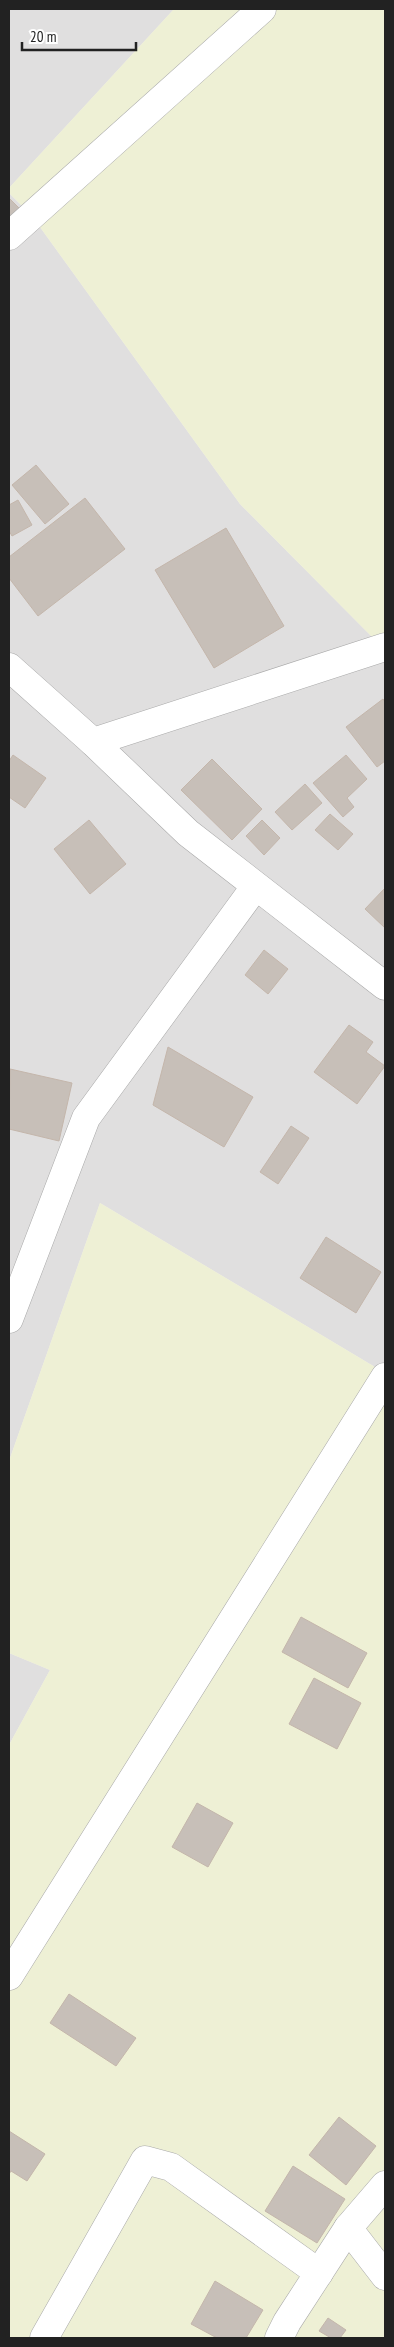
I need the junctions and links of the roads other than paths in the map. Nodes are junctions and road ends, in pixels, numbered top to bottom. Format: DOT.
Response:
graph roads {
  1 [pos="262,9"];
  2 [pos="9,236"];
  3 [pos="385,647"];
  4 [pos="9,667"];
  5 [pos="93,742"];
  6 [pos="255,887"];
  7 [pos="385,986"];
  8 [pos="9,1319"];
  9 [pos="385,1377"];
  10 [pos="9,1976"];
  11 [pos="385,2185"];
  12 [pos="348,2228"];
  13 [pos="319,2273"];
  14 [pos="385,2276"];
  15 [pos="44,2338"];
  16 [pos="280,2338"];
  1 -- 2 [label="street"];
  3 -- 5 [label="street"];
  4 -- 5 [label="street"];
  5 -- 6 [label="street"];
  6 -- 7 [label="street"];
  6 -- 8 [label="street"];
  9 -- 10 [label="street"];
  11 -- 12 [label="street"];
  12 -- 13 [label="street"];
  12 -- 14 [label="street"];
  13 -- 15 [label="street"];
  13 -- 16 [label="street"];
}
